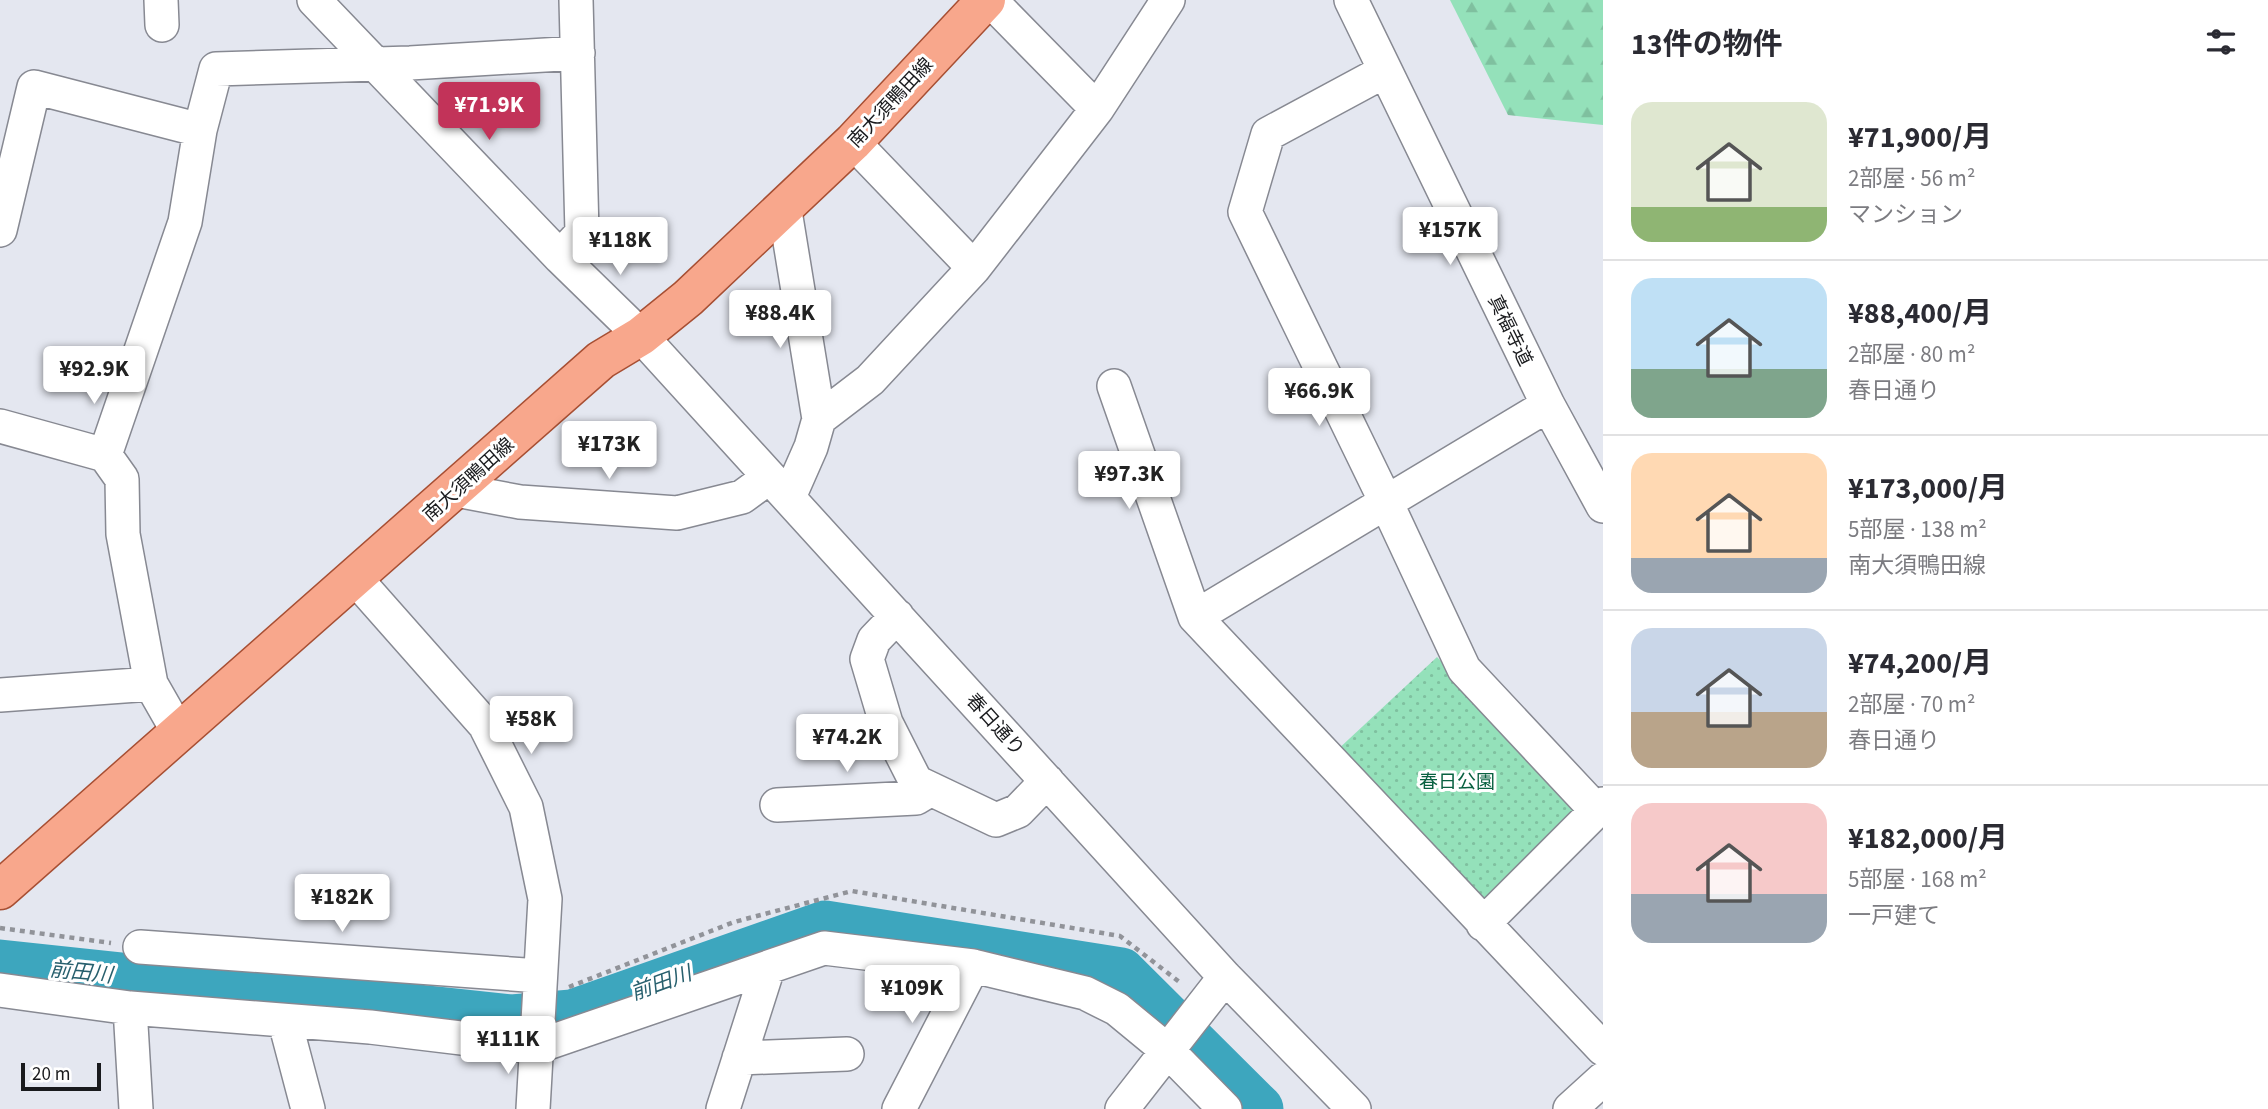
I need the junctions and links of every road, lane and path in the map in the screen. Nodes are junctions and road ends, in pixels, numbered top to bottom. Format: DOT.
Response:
graph roads {
  1 [pos="314,0"];
  2 [pos="576,0"];
  3 [pos="988,0"];
  4 [pos="1168,0"];
  5 [pos="1351,0"];
  6 [pos="578,53"];
  7 [pos="377,64"];
  8 [pos="1385,71"];
  9 [pos="1097,109"];
  10 [pos="200,130"];
  11 [pos="853,142"];
  12 [pos="784,205"];
  13 [pos="0,230"];
  14 [pos="560,257"];
  15 [pos="974,268"];
  16 [pos="641,336"];
  17 [pos="1114,386"];
  18 [pos="1548,405"];
  19 [pos="819,419"];
  20 [pos="0,426"];
  21 [pos="105,455"];
  22 [pos="779,487"];
  23 [pos="456,490"];
  24 [pos="1386,502"];
  25 [pos="1603,506"];
  26 [pos="355,578"];
  27 [pos="897,615"];
  28 [pos="1195,617"];
  29 [pos="151,684"];
  30 [pos="0,695"];
  31 [pos="179,733"];
  32 [pos="1047,781"];
  33 [pos="931,789"];
  34 [pos="777,805"];
  35 [pos="1600,807"];
  36 [pos="0,890"];
  37 [pos="1483,924"];
  38 [pos="0,928"];
  39 [pos="140,947"];
  40 [pos="973,966"];
  41 [pos="768,968"];
  42 [pos="1225,977"];
  43 [pos="540,987"];
  44 [pos="0,990"];
  45 [pos="130,1008"];
  46 [pos="285,1022"];
  47 [pos="536,1047"];
  48 [pos="1603,1049"];
  49 [pos="1168,1051"];
  50 [pos="846,1054"];
  51 [pos="739,1058"];
  52 [pos="1603,1079"];
  53 [pos="136,1109"];
  54 [pos="308,1109"];
  55 [pos="533,1109"];
  56 [pos="723,1109"];
  57 [pos="900,1109"];
  58 [pos="1122,1109"];
  59 [pos="1226,1109"];
  60 [pos="1353,1109"];
  61 [pos="1570,1109"];
  1 -- 7 [label="street, 春日通り"];
  2 -- 6 [label="street"];
  3 -- 9 [label="street"];
  3 -- 11 [label="main road, 南大須鴨田線"];
  4 -- 9 [label="street"];
  5 -- 8 [label="street, 真福寺道"];
  6 -- 7 [label="street"];
  6 -- 14 [label="street"];
  7 -- 10 [label="street"];
  7 -- 14 [label="street, 春日通り"];
  8 -- 18 [label="street, 真福寺道"];
  8 -- 24 [label="street"];
  9 -- 15 [label="street"];
  10 -- 13 [label="street"];
  10 -- 21 [label="street"];
  11 -- 12 [label="main road, 南大須鴨田線"];
  11 -- 15 [label="street"];
  12 -- 16 [label="main road, 南大須鴨田線"];
  12 -- 19 [label="street"];
  14 -- 16 [label="street, 春日通り"];
  15 -- 19 [label="street"];
  16 -- 22 [label="street, 春日通り"];
  16 -- 23 [label="main road, 南大須鴨田線"];
  17 -- 28 [label="street"];
  18 -- 24 [label="street"];
  18 -- 25 [label="street, 真福寺道"];
  19 -- 22 [label="street"];
  20 -- 21 [label="street"];
  21 -- 29 [label="street"];
  22 -- 23 [label="street"];
  22 -- 27 [label="street, 春日通り"];
  23 -- 26 [label="main road, 南大須鴨田線"];
  24 -- 28 [label="street"];
  24 -- 35 [label="street"];
  26 -- 31 [label="main road, 南大須鴨田線"];
  26 -- 43 [label="street"];
  27 -- 32 [label="street, 春日通り"];
  27 -- 33 [label="street"];
  28 -- 37 [label="street"];
  29 -- 30 [label="street"];
  29 -- 31 [label="street"];
  31 -- 36 [label="main road, 南大須鴨田線"];
  32 -- 33 [label="street"];
  32 -- 42 [label="street, 春日通り"];
  33 -- 34 [label="street"];
  35 -- 37 [label="street"];
  37 -- 48 [label="street"];
  38 -- 39 [label="path"];
  39 -- 43 [label="street"];
  40 -- 41 [label="street"];
  40 -- 49 [label="street"];
  40 -- 57 [label="street"];
  41 -- 47 [label="street"];
  41 -- 51 [label="street"];
  42 -- 49 [label="street"];
  42 -- 60 [label="street, 春日通り"];
  43 -- 47 [label="street"];
  44 -- 45 [label="street"];
  45 -- 46 [label="street"];
  45 -- 53 [label="street"];
  46 -- 47 [label="street"];
  46 -- 54 [label="street"];
  47 -- 55 [label="street"];
  49 -- 58 [label="street"];
  49 -- 59 [label="street"];
  50 -- 51 [label="street"];
  51 -- 56 [label="street"];
  52 -- 61 [label="street"];
}
